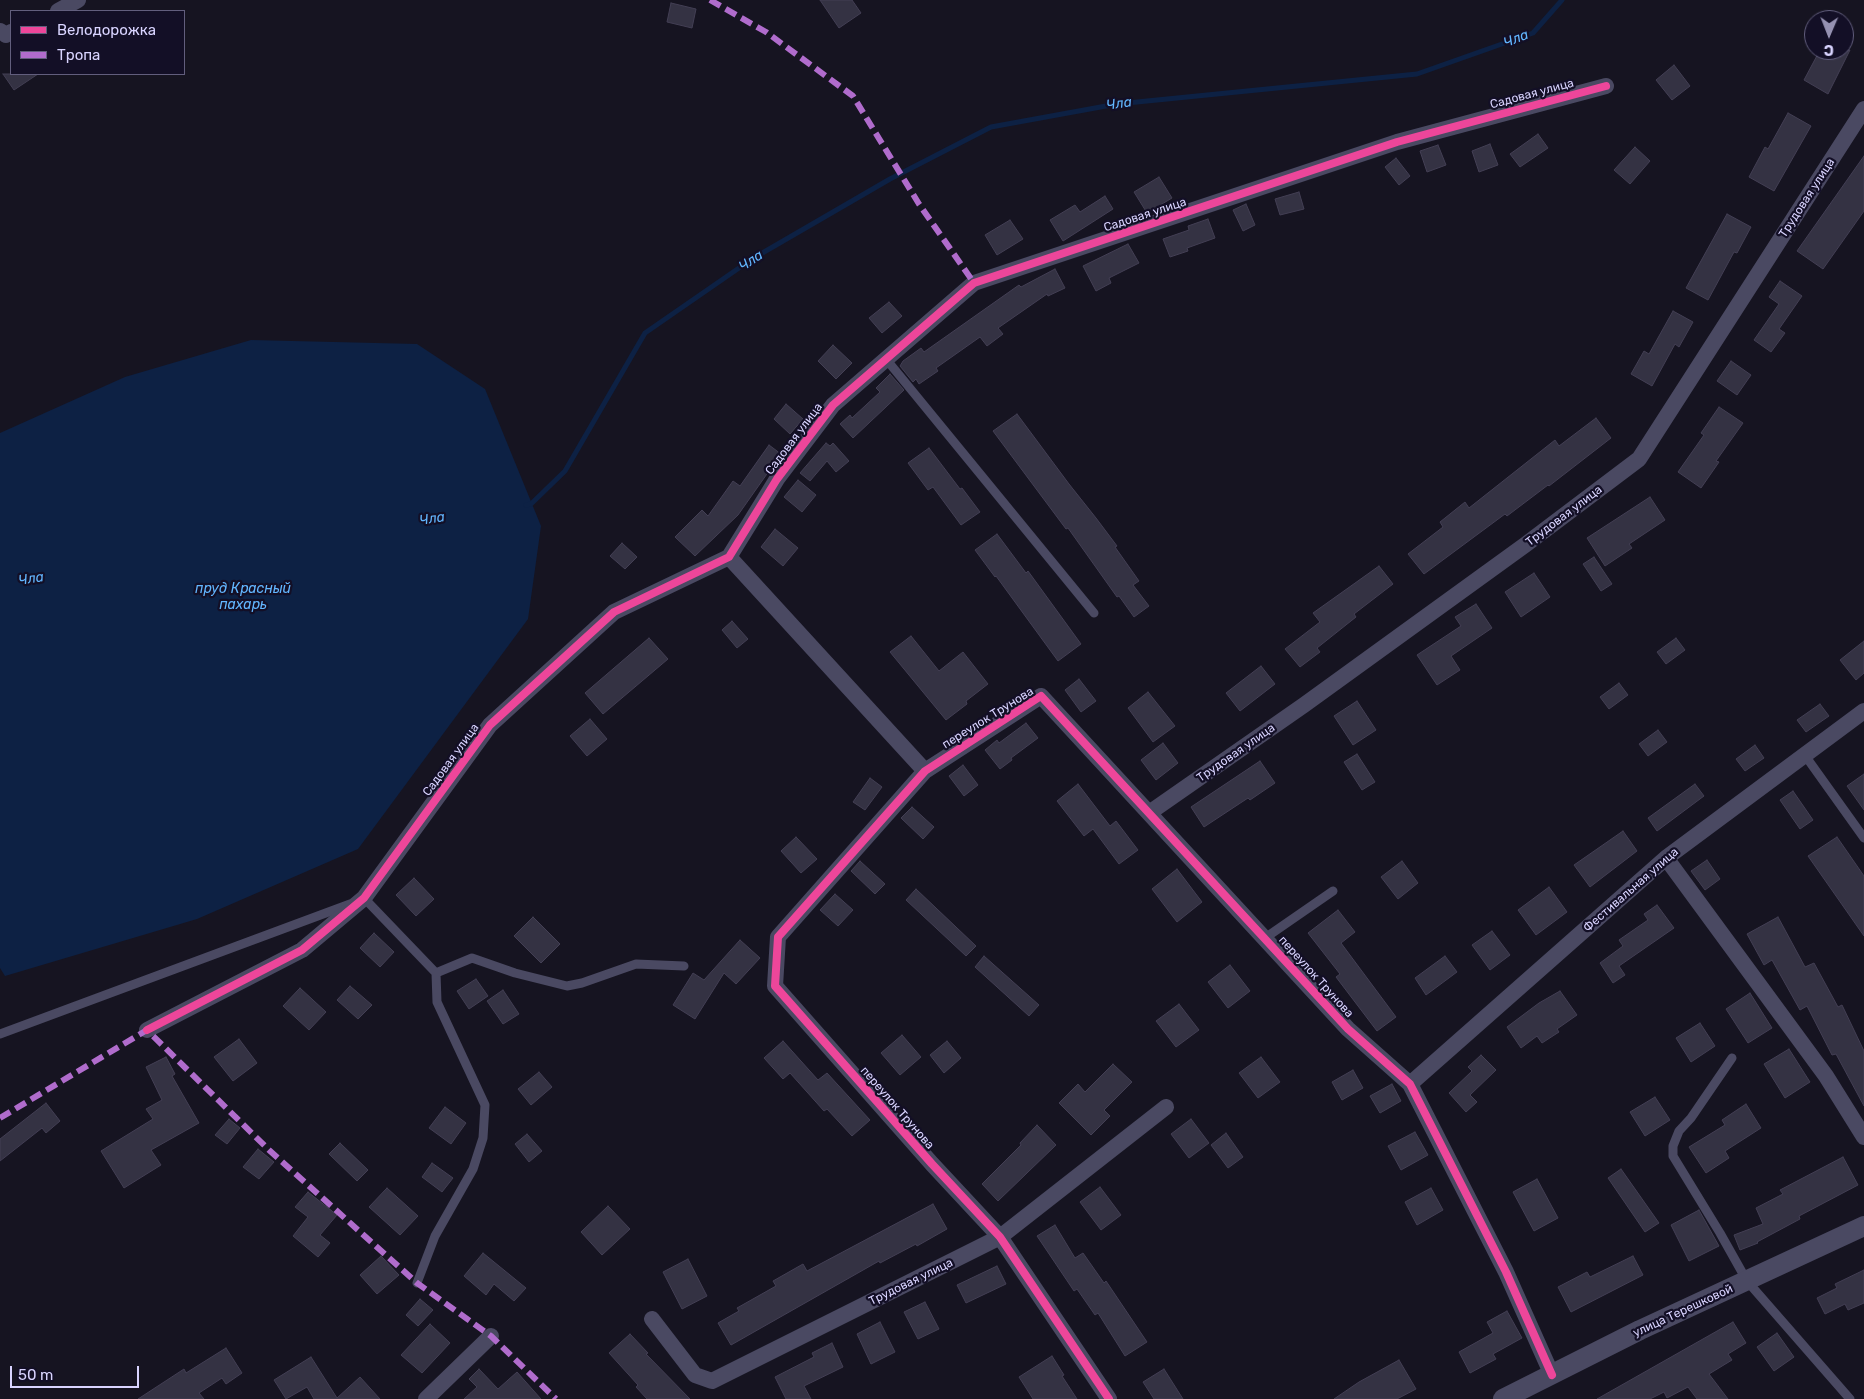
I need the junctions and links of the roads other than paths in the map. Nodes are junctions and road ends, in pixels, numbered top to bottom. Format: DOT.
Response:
graph roads {
  1 [pos="78,0"];
  2 [pos="60,10"];
  3 [pos="1606,86"];
  4 [pos="1864,109"];
  5 [pos="886,359"];
  6 [pos="729,557"];
  7 [pos="1094,613"];
  8 [pos="1864,711"];
  9 [pos="1804,754"];
  10 [pos="926,771"];
  11 [pos="1149,813"];
  12 [pos="1864,838"];
  13 [pos="1666,858"];
  14 [pos="1333,891"];
  15 [pos="364,898"];
  16 [pos="1265,938"];
  17 [pos="684,966"];
  18 [pos="436,973"];
  19 [pos="147,1030"];
  20 [pos="0,1034"];
  21 [pos="1732,1058"];
  22 [pos="1410,1084"];
  23 [pos="1166,1107"];
  24 [pos="1864,1137"];
  25 [pos="1864,1226"];
  26 [pos="1000,1237"];
  27 [pos="1747,1280"];
  28 [pos="417,1283"];
  29 [pos="652,1320"];
  30 [pos="491,1336"];
  31 [pos="1552,1375"];
  32 [pos="426,1399"];
  33 [pos="1109,1399"];
  34 [pos="1502,1399"];
  35 [pos="1850,1399"];
  1 -- 2 [label="street"];
  3 -- 5 [label="street, Садовая улица"];
  4 -- 11 [label="street, Трудовая улица"];
  5 -- 6 [label="street, Садовая улица"];
  5 -- 7 [label="lane"];
  6 -- 10 [label="street"];
  6 -- 15 [label="street, Садовая улица"];
  8 -- 9 [label="street, Фестивальная улица"];
  9 -- 12 [label="lane"];
  9 -- 13 [label="street, Фестивальная улица"];
  10 -- 11 [label="street, переулок Трунова"];
  10 -- 26 [label="street, переулок Трунова"];
  11 -- 16 [label="street, переулок Трунова"];
  13 -- 22 [label="street, Фестивальная улица"];
  13 -- 24 [label="street"];
  14 -- 16 [label="lane"];
  15 -- 18 [label="lane"];
  15 -- 19 [label="street, Садовая улица"];
  15 -- 20 [label="lane"];
  16 -- 22 [label="street, переулок Трунова"];
  17 -- 18 [label="lane"];
  18 -- 28 [label="lane"];
  21 -- 27 [label="lane"];
  22 -- 31 [label="street, переулок Трунова"];
  23 -- 26 [label="street, Трудовая улица"];
  25 -- 27 [label="street, улица Терешковой"];
  26 -- 29 [label="street, Трудовая улица"];
  26 -- 33 [label="street, переулок Трунова"];
  27 -- 31 [label="street, улица Терешковой"];
  27 -- 35 [label="lane"];
  30 -- 32 [label="street"];
  31 -- 34 [label="street, улица Терешковой"];
}
